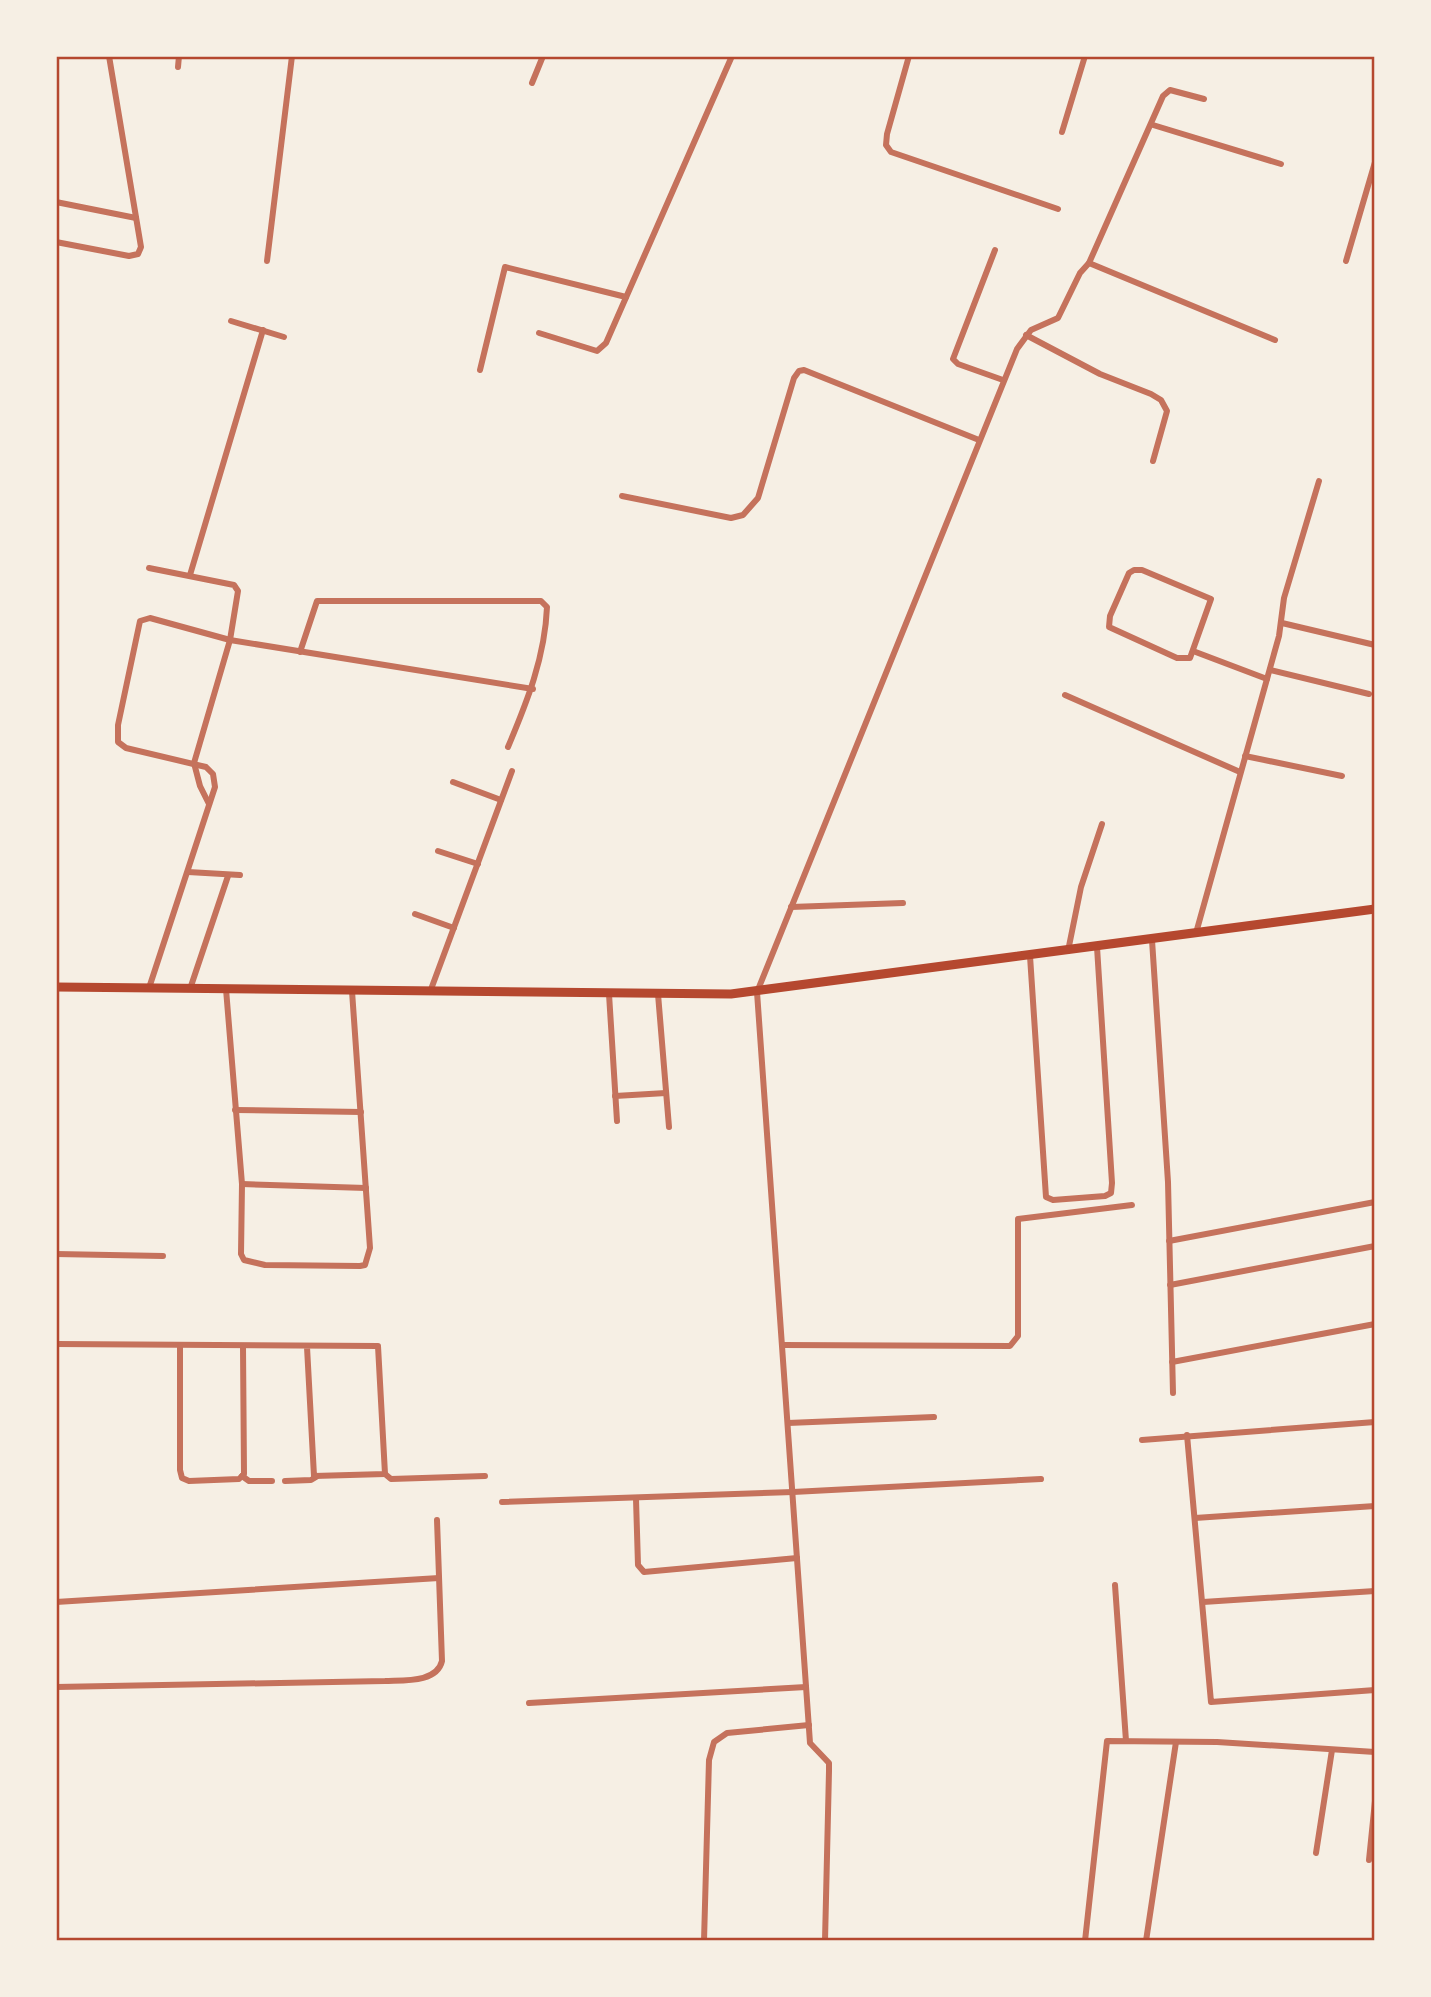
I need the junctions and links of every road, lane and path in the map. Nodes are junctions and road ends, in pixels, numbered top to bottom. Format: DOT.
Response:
graph roads {
  1 [pos="109,56"];
  2 [pos="179,56"];
  3 [pos="292,56"];
  4 [pos="543,56"];
  5 [pos="732,56"];
  6 [pos="909,56"];
  7 [pos="1086,56"];
  8 [pos="178,67"];
  9 [pos="532,83"];
  10 [pos="1205,99"];
  11 [pos="1153,125"];
  12 [pos="1062,132"];
  13 [pos="1375,162"];
  14 [pos="1281,163"];
  15 [pos="56,202"];
  16 [pos="1058,209"];
  17 [pos="136,218"];
  18 [pos="56,242"];
  19 [pos="995,250"];
  20 [pos="267,261"];
  21 [pos="1346,261"];
  22 [pos="1089,263"];
  23 [pos="626,297"];
  24 [pos="231,321"];
  25 [pos="263,330"];
  26 [pos="539,333"];
  27 [pos="1026,335"];
  28 [pos="284,337"];
  29 [pos="1275,340"];
  30 [pos="480,370"];
  31 [pos="1003,380"];
  32 [pos="979,440"];
  33 [pos="1153,461"];
  34 [pos="1319,481"];
  35 [pos="622,496"];
  36 [pos="149,568"];
  37 [pos="190,575"];
  38 [pos="1282,623"];
  39 [pos="230,640"];
  40 [pos="1375,645"];
  41 [pos="1193,651"];
  42 [pos="300,652"];
  43 [pos="1270,670"];
  44 [pos="1267,679"];
  45 [pos="533,690"];
  46 [pos="1369,694"];
  47 [pos="1065,695"];
  48 [pos="508,747"];
  49 [pos="1244,756"];
  50 [pos="194,763"];
  51 [pos="512,771"];
  52 [pos="1240,772"];
  53 [pos="1342,776"];
  54 [pos="453,782"];
  55 [pos="501,800"];
  56 [pos="209,804"];
  57 [pos="1102,824"];
  58 [pos="438,851"];
  59 [pos="478,864"];
  60 [pos="188,872"];
  61 [pos="240,875"];
  62 [pos="228,876"];
  63 [pos="903,903"];
  64 [pos="791,907"];
  65 [pos="1375,909"];
  66 [pos="415,914"];
  67 [pos="454,928"];
  68 [pos="1196,933"];
  69 [pos="1153,940"];
  70 [pos="1097,947"];
  71 [pos="1068,951"];
  72 [pos="1030,956"];
  73 [pos="56,987"];
  74 [pos="149,988"];
  75 [pos="190,989"];
  76 [pos="226,989"];
  77 [pos="352,990"];
  78 [pos="430,992"];
  79 [pos="757,992"];
  80 [pos="609,994"];
  81 [pos="658,994"];
  82 [pos="666,1093"];
  83 [pos="615,1096"];
  84 [pos="234,1110"];
  85 [pos="361,1112"];
  86 [pos="617,1121"];
  87 [pos="669,1128"];
  88 [pos="242,1184"];
  89 [pos="366,1188"];
  90 [pos="1375,1202"];
  91 [pos="1132,1205"];
  92 [pos="1169,1241"];
  93 [pos="1375,1246"];
  94 [pos="56,1254"];
  95 [pos="163,1256"];
  96 [pos="1170,1285"];
  97 [pos="1375,1324"];
  98 [pos="56,1344"];
  99 [pos="783,1345"];
  100 [pos="180,1346"];
  101 [pos="243,1347"];
  102 [pos="307,1348"];
  103 [pos="1172,1362"];
  104 [pos="1173,1393"];
  105 [pos="934,1417"];
  106 [pos="1375,1422"];
  107 [pos="788,1423"];
  108 [pos="1186,1435"];
  109 [pos="1142,1440"];
  110 [pos="385,1474"];
  111 [pos="242,1476"];
  112 [pos="485,1476"];
  113 [pos="316,1477"];
  114 [pos="1041,1479"];
  115 [pos="272,1481"];
  116 [pos="285,1481"];
  117 [pos="793,1492"];
  118 [pos="636,1499"];
  119 [pos="502,1502"];
  120 [pos="1375,1506"];
  121 [pos="1195,1518"];
  122 [pos="437,1520"];
  123 [pos="797,1558"];
  124 [pos="439,1578"];
  125 [pos="1115,1585"];
  126 [pos="1375,1591"];
  127 [pos="56,1602"];
  128 [pos="1203,1602"];
  129 [pos="56,1687"];
  130 [pos="806,1688"];
  131 [pos="1375,1690"];
  132 [pos="529,1703"];
  133 [pos="809,1725"];
  134 [pos="1126,1741"];
  135 [pos="1176,1742"];
  136 [pos="1332,1750"];
  137 [pos="1375,1752"];
  138 [pos="1375,1801"];
  139 [pos="1316,1853"];
  140 [pos="1369,1860"];
  141 [pos="704,1941"];
  142 [pos="825,1941"];
  143 [pos="1085,1941"];
  144 [pos="1146,1941"];
  1 -- 17 [label="street"];
  2 -- 8 [label="street"];
  3 -- 20 [label="street"];
  4 -- 9 [label="street"];
  5 -- 23 [label="street"];
  6 -- 16 [label="street"];
  7 -- 12 [label="street"];
  10 -- 11 [label="street"];
  11 -- 14 [label="street"];
  11 -- 22 [label="street"];
  13 -- 21 [label="street"];
  15 -- 17 [label="street"];
  17 -- 18 [label="street"];
  19 -- 31 [label="street"];
  22 -- 27 [label="street"];
  22 -- 29 [label="street"];
  23 -- 26 [label="street"];
  23 -- 30 [label="street"];
  24 -- 25 [label="street"];
  25 -- 28 [label="street"];
  25 -- 37 [label="street"];
  27 -- 31 [label="street"];
  27 -- 33 [label="street"];
  31 -- 32 [label="street"];
  32 -- 35 [label="street"];
  32 -- 64 [label="street"];
  34 -- 38 [label="street"];
  36 -- 37 [label="street"];
  37 -- 39 [label="street"];
  38 -- 40 [label="street"];
  38 -- 43 [label="street"];
  39 -- 42 [label="street"];
  39 -- 50 [label="street"];
  39 -- 50 [label="street"];
  41 -- 41 [label="street"];
  41 -- 44 [label="street"];
  42 -- 45 [label="street"];
  42 -- 45 [label="street"];
  43 -- 44 [label="street"];
  43 -- 46 [label="street"];
  44 -- 49 [label="street"];
  45 -- 48 [label="street"];
  47 -- 52 [label="street"];
  49 -- 52 [label="street"];
  49 -- 53 [label="street"];
  50 -- 56 [label="street"];
  50 -- 56 [label="street"];
  51 -- 55 [label="street"];
  52 -- 68 [label="street"];
  54 -- 55 [label="street"];
  55 -- 59 [label="street"];
  56 -- 60 [label="street"];
  57 -- 71 [label="street"];
  58 -- 59 [label="street"];
  59 -- 67 [label="street"];
  60 -- 62 [label="street"];
  60 -- 74 [label="street"];
  61 -- 62 [label="street"];
  62 -- 75 [label="street"];
  63 -- 64 [label="street"];
  64 -- 79 [label="street"];
  65 -- 68 [label="main road"];
  66 -- 67 [label="street"];
  67 -- 78 [label="street"];
  68 -- 69 [label="main road"];
  69 -- 70 [label="main road"];
  69 -- 92 [label="street"];
  70 -- 71 [label="main road"];
  70 -- 72 [label="street"];
  71 -- 72 [label="main road"];
  72 -- 79 [label="main road"];
  73 -- 74 [label="main road"];
  74 -- 75 [label="main road"];
  75 -- 76 [label="main road"];
  76 -- 77 [label="main road"];
  76 -- 84 [label="street"];
  77 -- 78 [label="main road"];
  77 -- 85 [label="street"];
  78 -- 80 [label="main road"];
  79 -- 81 [label="main road"];
  79 -- 99 [label="street"];
  80 -- 81 [label="main road"];
  80 -- 83 [label="street"];
  81 -- 82 [label="street"];
  82 -- 83 [label="street"];
  82 -- 87 [label="street"];
  83 -- 86 [label="street"];
  84 -- 85 [label="street"];
  84 -- 88 [label="street"];
  85 -- 89 [label="street"];
  88 -- 89 [label="street"];
  88 -- 89 [label="street"];
  90 -- 92 [label="street"];
  91 -- 99 [label="street"];
  92 -- 96 [label="street"];
  93 -- 96 [label="street"];
  94 -- 95 [label="street"];
  96 -- 103 [label="street"];
  97 -- 103 [label="street"];
  98 -- 100 [label="street"];
  99 -- 107 [label="street"];
  100 -- 101 [label="street"];
  100 -- 111 [label="street"];
  101 -- 102 [label="street"];
  101 -- 111 [label="street"];
  102 -- 110 [label="street"];
  102 -- 113 [label="street"];
  103 -- 104 [label="street"];
  105 -- 107 [label="street"];
  106 -- 108 [label="street"];
  107 -- 117 [label="street"];
  108 -- 109 [label="street"];
  108 -- 121 [label="street"];
  110 -- 112 [label="street"];
  110 -- 113 [label="street"];
  111 -- 115 [label="street"];
  113 -- 116 [label="street"];
  114 -- 117 [label="street"];
  117 -- 118 [label="street"];
  117 -- 123 [label="street"];
  118 -- 119 [label="street"];
  118 -- 123 [label="street"];
  120 -- 121 [label="street"];
  121 -- 128 [label="street"];
  122 -- 124 [label="street"];
  123 -- 130 [label="street"];
  124 -- 127 [label="street"];
  124 -- 129 [label="street"];
  125 -- 134 [label="street"];
  126 -- 128 [label="street"];
  128 -- 131 [label="street"];
  130 -- 132 [label="street"];
  130 -- 133 [label="street"];
  133 -- 141 [label="street"];
  133 -- 142 [label="street"];
  134 -- 135 [label="street"];
  134 -- 143 [label="street"];
  135 -- 136 [label="street"];
  135 -- 144 [label="street"];
  136 -- 137 [label="street"];
  136 -- 139 [label="street"];
  138 -- 140 [label="street"];
}
